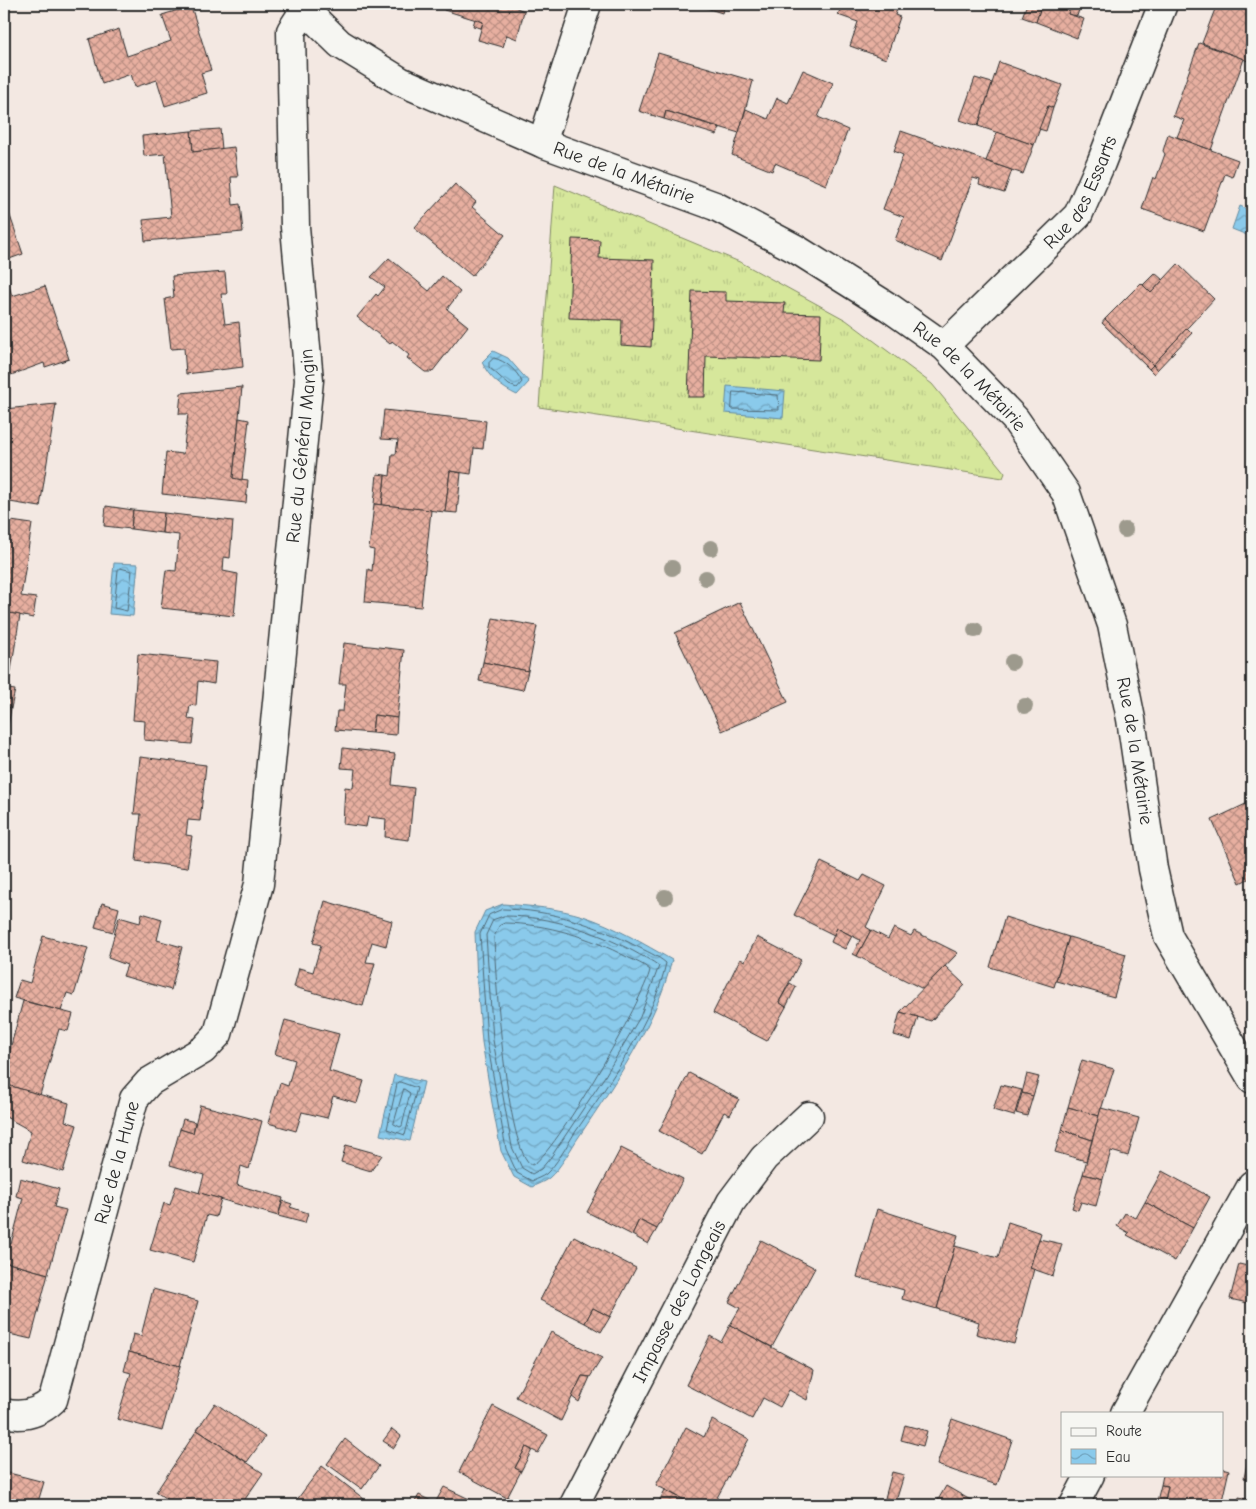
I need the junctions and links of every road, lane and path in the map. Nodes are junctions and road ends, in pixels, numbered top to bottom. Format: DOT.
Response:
graph roads {
  1 [pos="587,4"];
  2 [pos="1163,4"];
  3 [pos="302,7"];
  4 [pos="542,143"];
  5 [pos="944,346"];
  6 [pos="259,884"];
  7 [pos="1252,1079"];
  8 [pos="809,1116"];
  9 [pos="1252,1185"];
  10 [pos="1126,1412"];
  11 [pos="4,1413"];
  12 [pos="1089,1476"];
  13 [pos="574,1505"];
  14 [pos="1074,1505"];
  1 -- 4 [label="street"];
  2 -- 5 [label="street, Rue des Essarts"];
  3 -- 4 [label="street, Rue de la Métairie"];
  3 -- 6 [label="street, Rue du Général Mangin"];
  4 -- 5 [label="street, Rue de la Métairie"];
  5 -- 7 [label="street, Rue de la Métairie"];
  6 -- 11 [label="street, Rue de la Hune"];
  8 -- 13 [label="street, Impasse des Longeais"];
  9 -- 10 [label="street"];
  12 -- 14 [label="street"];
}
